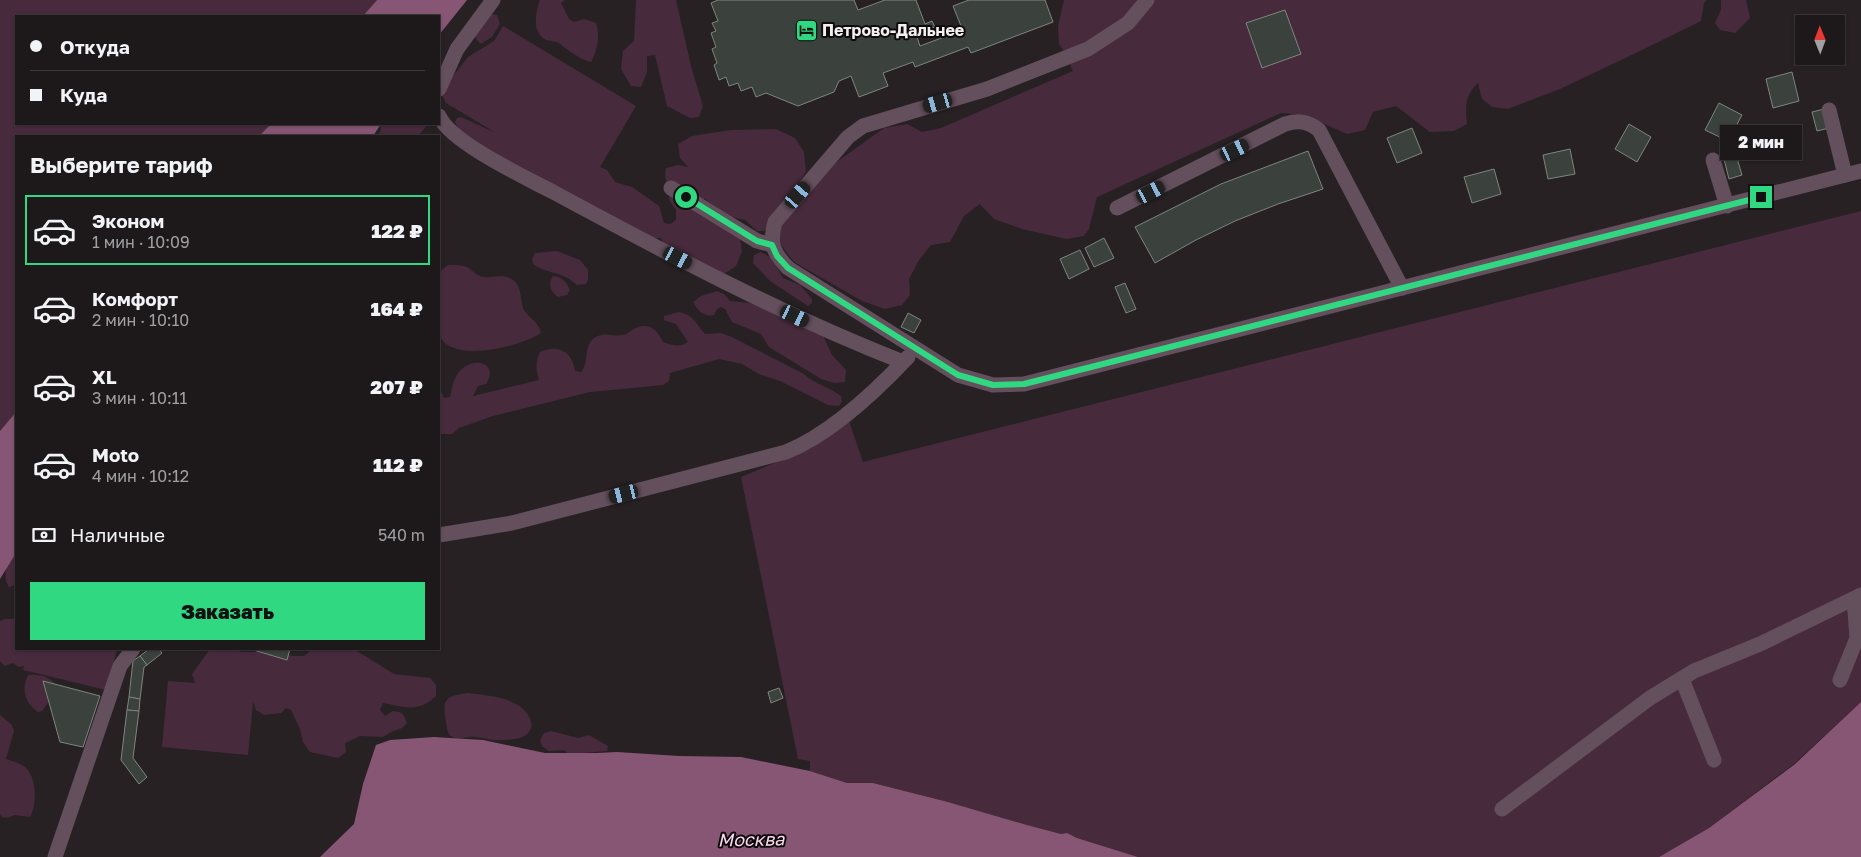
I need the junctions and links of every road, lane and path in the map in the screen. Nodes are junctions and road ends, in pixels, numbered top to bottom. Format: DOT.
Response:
graph roads {
  1 [pos="493,0"];
  2 [pos="1147,0"];
  3 [pos="440,87"];
  4 [pos="1829,110"];
  5 [pos="440,117"];
  6 [pos="1712,160"];
  7 [pos="1861,171"];
  8 [pos="1845,175"];
  9 [pos="671,188"];
  10 [pos="1727,206"];
  11 [pos="1117,208"];
  12 [pos="772,245"];
  13 [pos="1402,288"];
  14 [pos="915,349"];
  15 [pos="902,362"];
  16 [pos="440,536"];
  17 [pos="1857,597"];
  18 [pos="133,650"];
  19 [pos="1682,679"];
  20 [pos="1840,680"];
  21 [pos="1714,760"];
  22 [pos="1502,809"];
  23 [pos="55,857"];
  1 -- 3 [label="street"];
  2 -- 12 [label="street"];
  4 -- 8 [label="street"];
  5 -- 15 [label="street"];
  6 -- 10 [label="street"];
  7 -- 8 [label="street"];
  8 -- 10 [label="street"];
  9 -- 12 [label="street"];
  10 -- 13 [label="street"];
  11 -- 13 [label="street"];
  12 -- 14 [label="street"];
  13 -- 14 [label="street"];
  14 -- 15 [label="street"];
  15 -- 16 [label="street"];
  17 -- 19 [label="street"];
  17 -- 20 [label="street"];
  18 -- 23 [label="street"];
  19 -- 21 [label="street"];
  19 -- 22 [label="street"];
}
